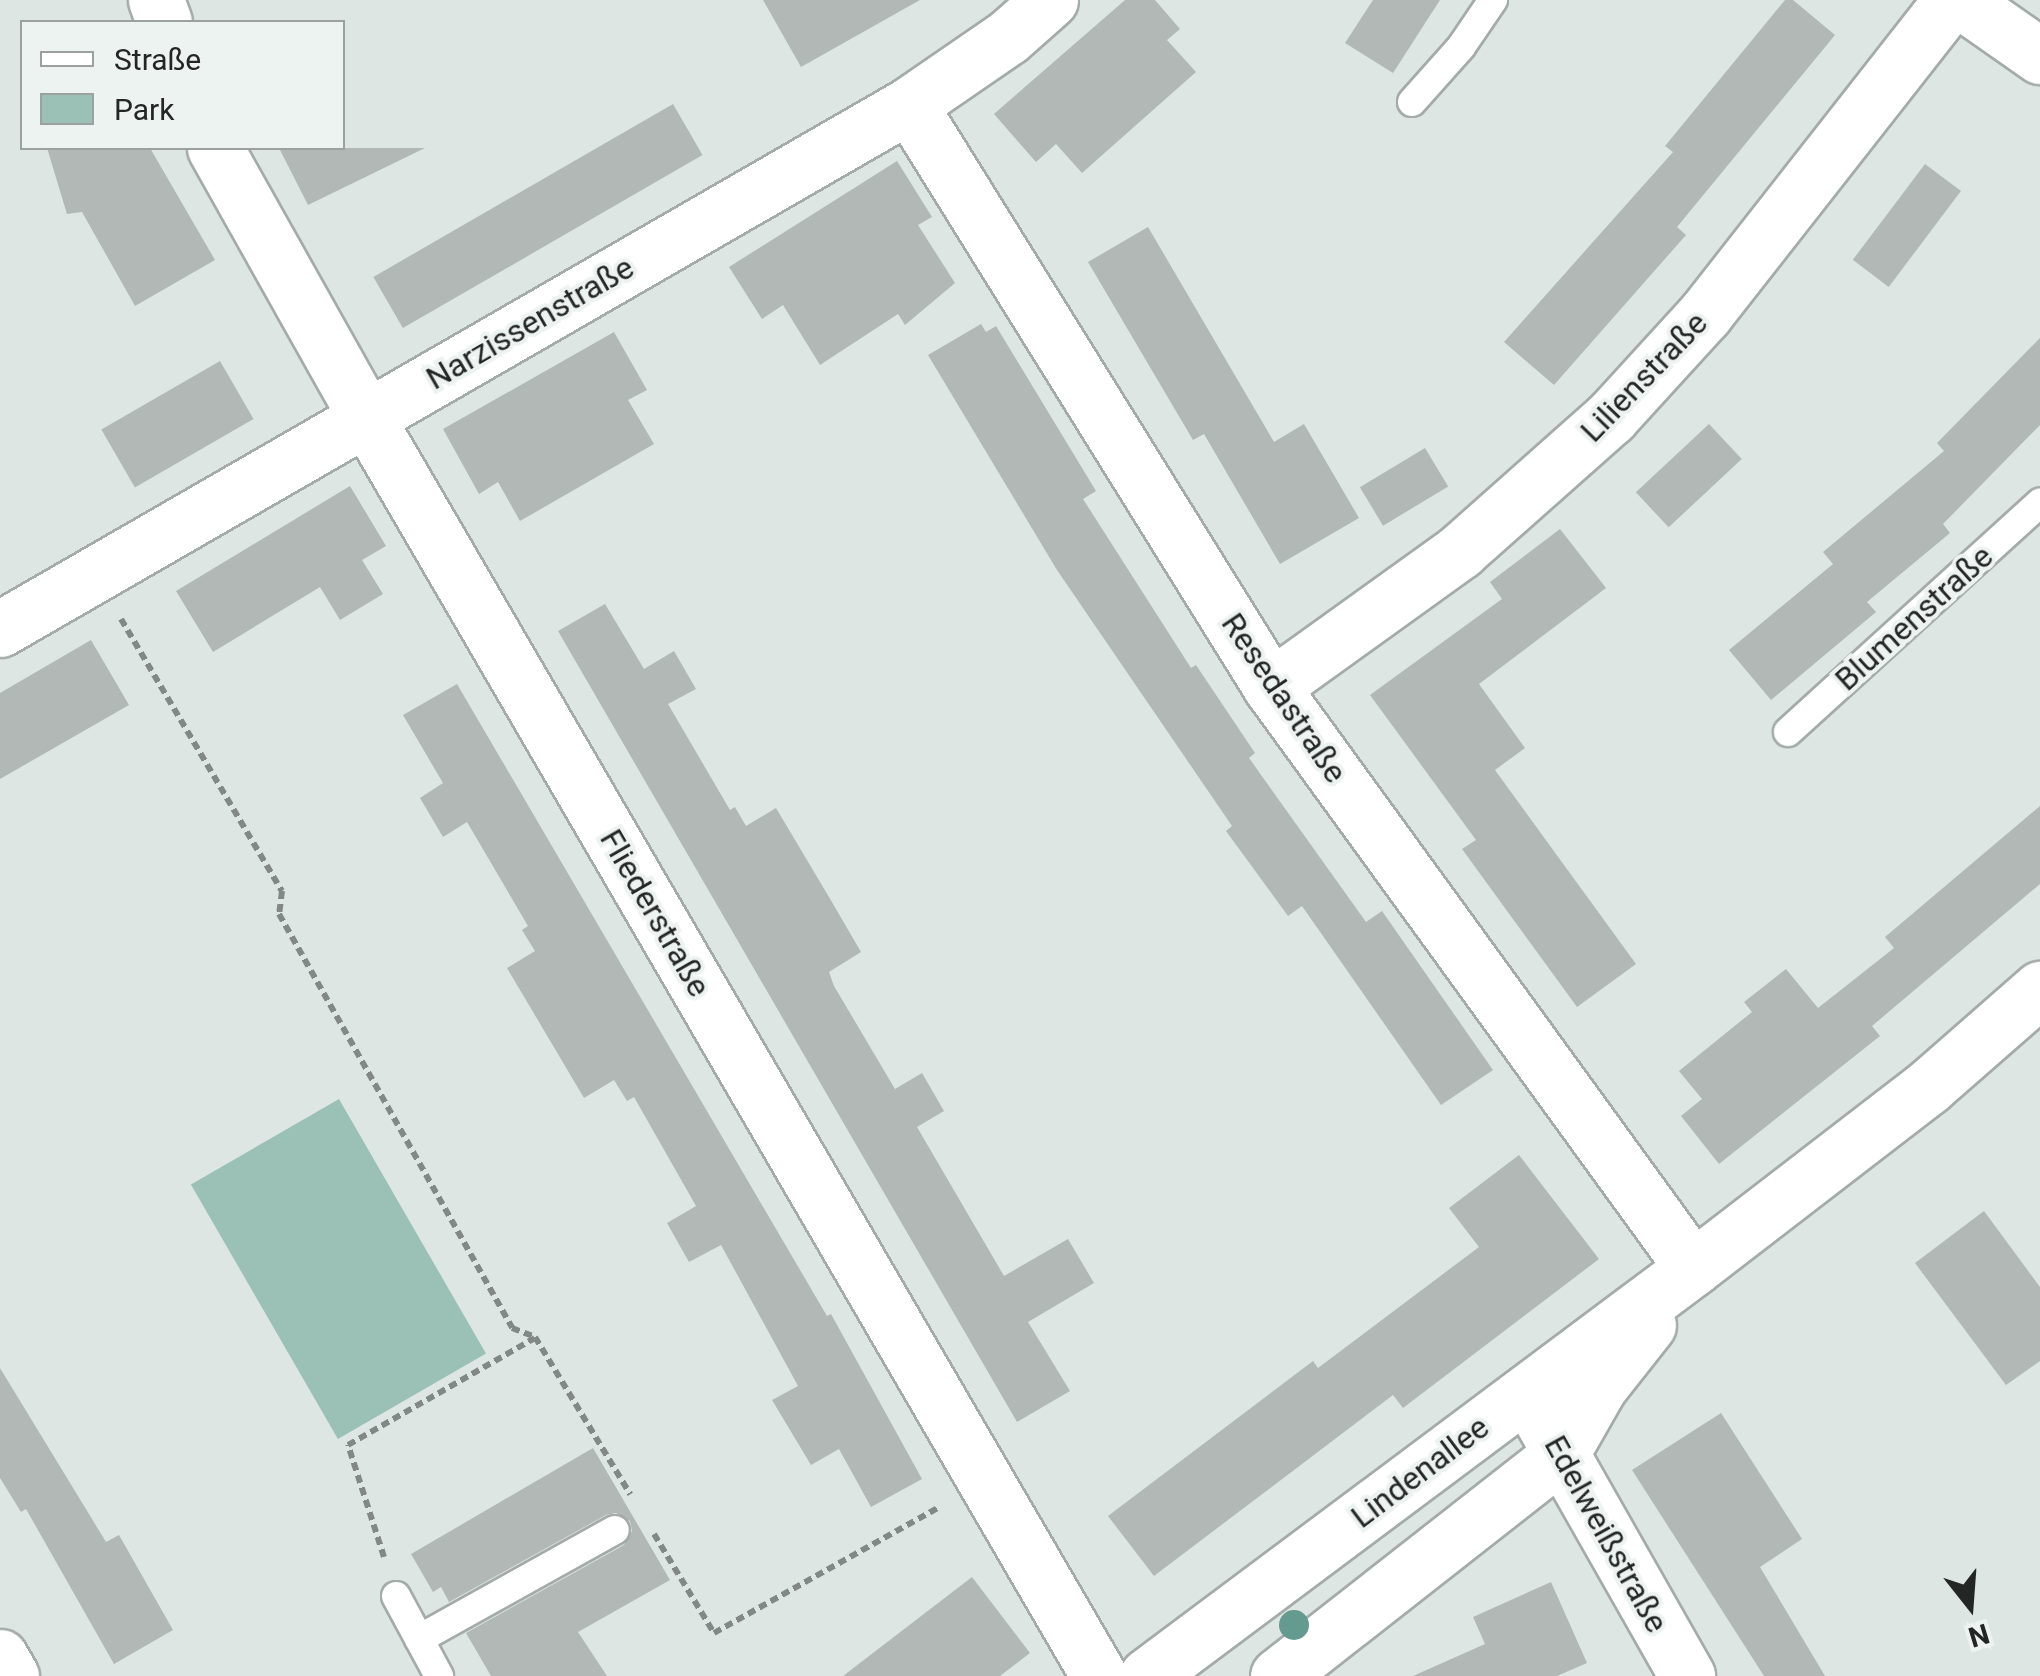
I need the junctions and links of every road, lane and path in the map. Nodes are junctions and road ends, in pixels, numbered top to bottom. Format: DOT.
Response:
graph roads {
  1 [pos="1050,0"];
  2 [pos="1493,0"];
  3 [pos="1951,0"];
  4 [pos="1960,0"];
  5 [pos="2040,56"];
  6 [pos="1412,102"];
  7 [pos="909,105"];
  8 [pos="215,150"];
  9 [pos="366,417"];
  10 [pos="2040,503"];
  11 [pos="95,574"];
  12 [pos="0,630"];
  13 [pos="1272,687"];
  14 [pos="1788,732"];
  15 [pos="2040,990"];
  16 [pos="1694,1268"];
  17 [pos="536,1337"];
  18 [pos="1527,1392"];
  19 [pos="1561,1454"];
  20 [pos="986,1481"];
  21 [pos="634,1502"];
  22 [pos="644,1518"];
  23 [pos="615,1530"];
  24 [pos="396,1596"];
  25 [pos="420,1640"];
  26 [pos="0,1657"];
  27 [pos="11,1676"];
  28 [pos="439,1676"];
  29 [pos="1099,1676"];
  30 [pos="1147,1676"];
  31 [pos="1278,1676"];
  32 [pos="1687,1676"];
  1 -- 7 [label="street, Narzissenstraße"];
  2 -- 6 [label="lane"];
  3 -- 13 [label="street, Lilienstraße"];
  4 -- 5 [label="street"];
  7 -- 9 [label="street, Narzissenstraße"];
  7 -- 13 [label="street, Resedastraße"];
  8 -- 9 [label="street, Fliederstraße"];
  9 -- 11 [label="street, Narzissenstraße"];
  9 -- 20 [label="street, Fliederstraße"];
  10 -- 14 [label="lane, Blumenstraße"];
  11 -- 12 [label="street, Narzissenstraße"];
  11 -- 17 [label="path"];
  13 -- 16 [label="street, Resedastraße"];
  15 -- 16 [label="street, Lindenallee"];
  16 -- 18 [label="street, Lindenallee"];
  16 -- 19 [label="street, Lindenallee"];
  17 -- 21 [label="path"];
  17 -- 24 [label="path"];
  18 -- 19 [label="street, Edelweißstraße"];
  18 -- 30 [label="street, Lindenallee"];
  19 -- 31 [label="street, Lindenallee"];
  19 -- 32 [label="street, Edelweißstraße"];
  20 -- 22 [label="path"];
  20 -- 29 [label="street, Fliederstraße"];
  23 -- 25 [label="lane"];
  24 -- 25 [label="lane"];
  25 -- 28 [label="lane"];
  26 -- 27 [label="street"];
}
